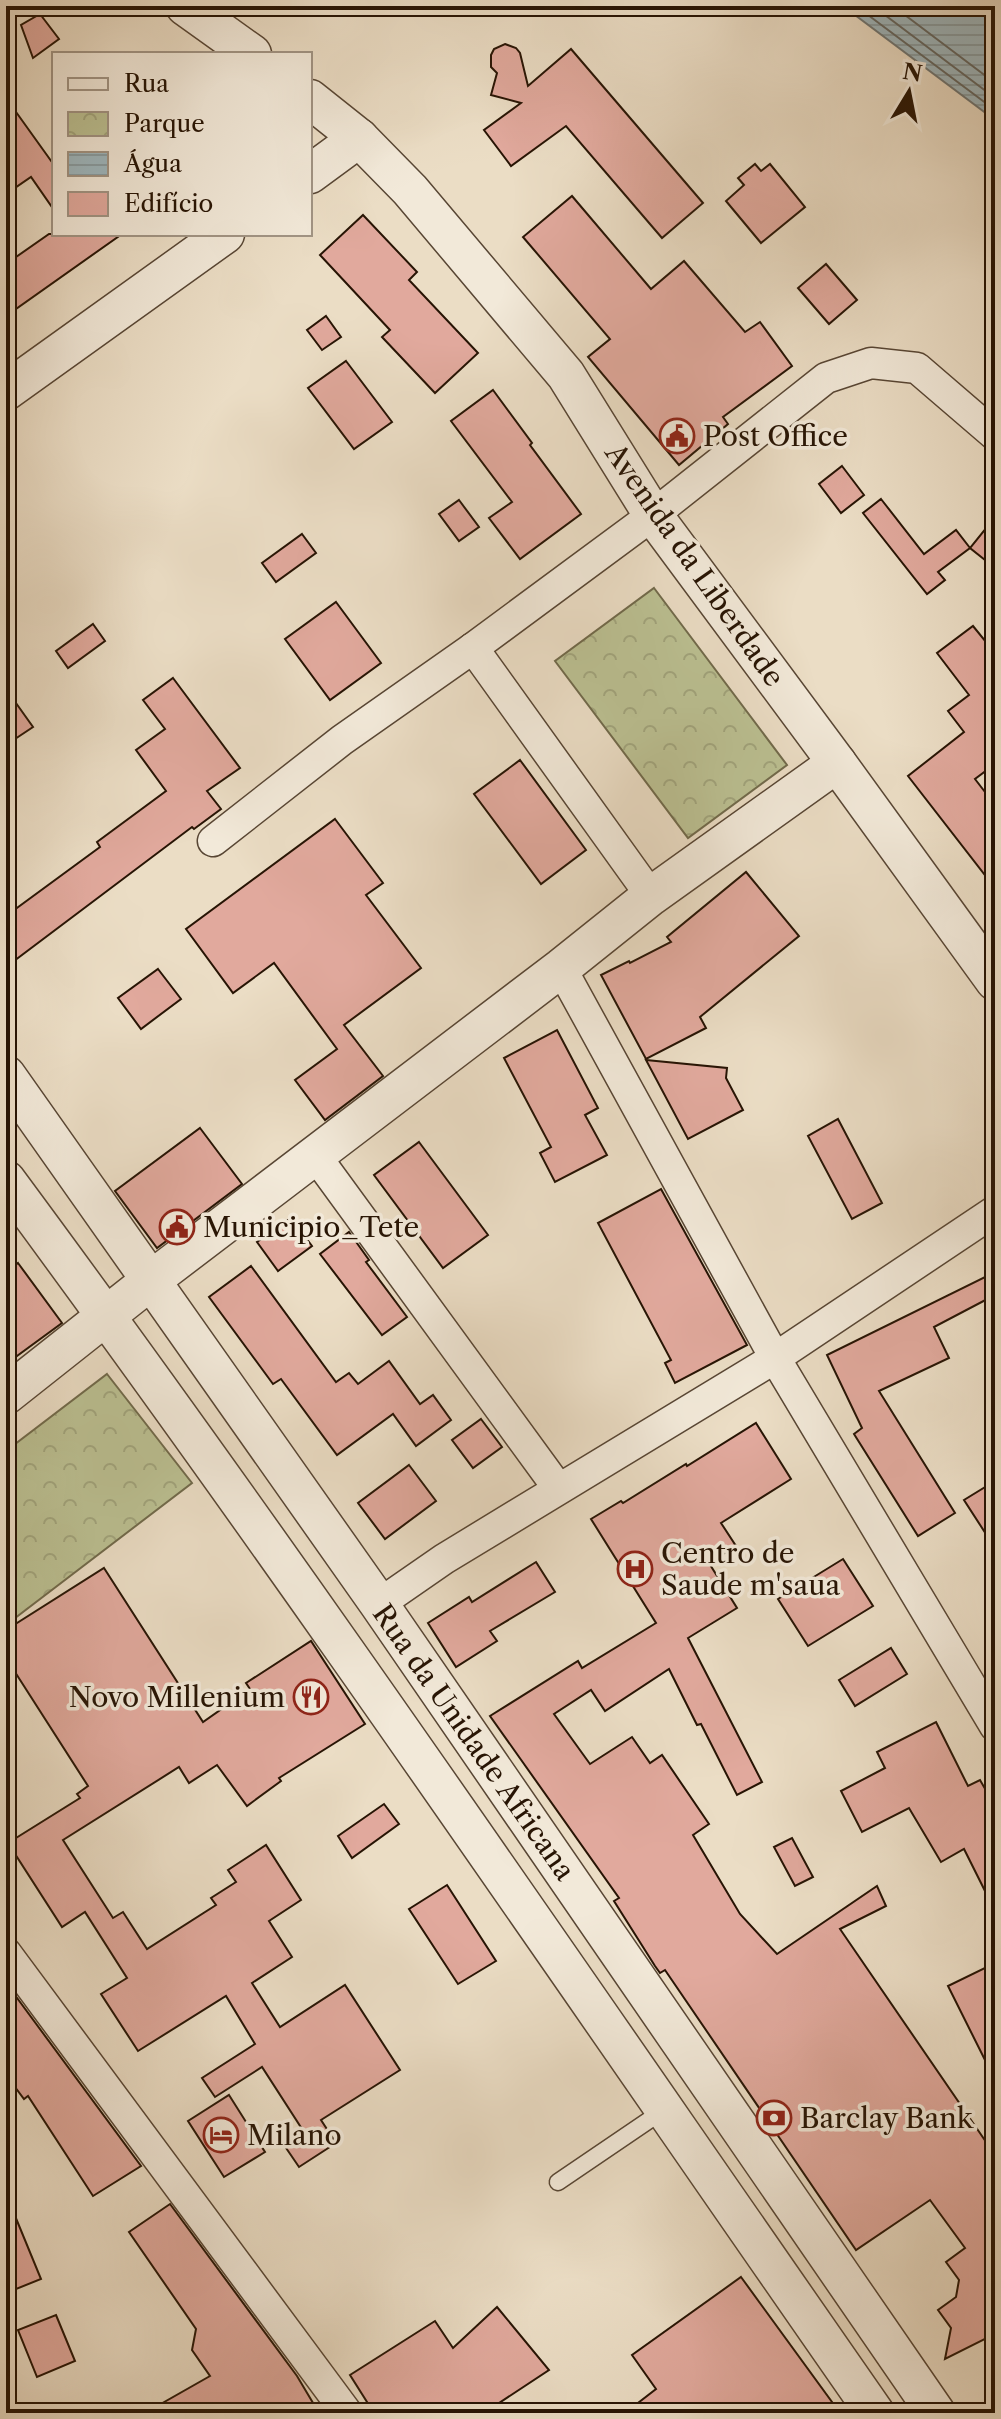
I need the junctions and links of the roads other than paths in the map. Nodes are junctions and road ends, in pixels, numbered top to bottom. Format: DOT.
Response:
graph roads {
  1 [pos="185,6"];
  2 [pos="249,52"];
  3 [pos="312,101"];
  4 [pos="359,138"];
  5 [pos="312,173"];
  6 [pos="222,236"];
  7 [pos="6,391"];
  8 [pos="995,435"];
  9 [pos="653,515"];
  10 [pos="473,648"];
  11 [pos="837,763"];
  12 [pos="213,841"];
  13 [pos="651,896"];
  14 [pos="561,968"];
  15 [pos="995,981"];
  16 [pos="6,1075"];
  17 [pos="315,1155"];
  18 [pos="6,1180"];
  19 [pos="995,1211"];
  20 [pos="150,1281"];
  21 [pos="106,1315"];
  22 [pos="775,1358"];
  23 [pos="6,1395"];
  24 [pos="558,1488"];
  25 [pos="379,1604"];
  26 [pos="995,1726"];
  27 [pos="6,1953"];
  28 [pos="664,2110"];
  29 [pos="558,2182"];
  30 [pos="347,2413"];
  31 [pos="875,2413"];
  32 [pos="936,2413"];
  1 -- 2 [label="street"];
  3 -- 4 [label="street, Avenida da Liberdade"];
  4 -- 5 [label="street"];
  4 -- 9 [label="street, Avenida da Liberdade"];
  6 -- 7 [label="street"];
  8 -- 9 [label="street"];
  9 -- 10 [label="street"];
  9 -- 11 [label="street, Avenida da Liberdade"];
  10 -- 12 [label="street"];
  10 -- 13 [label="street"];
  11 -- 13 [label="street"];
  11 -- 15 [label="street, Avenida da Liberdade"];
  13 -- 14 [label="street"];
  14 -- 17 [label="street"];
  14 -- 22 [label="street"];
  16 -- 20 [label="street, Rua da Unidade Africana"];
  17 -- 20 [label="street"];
  17 -- 24 [label="street"];
  18 -- 21 [label="street, Rua da Unidade Africana"];
  19 -- 22 [label="street"];
  20 -- 21 [label="street"];
  20 -- 25 [label="street, Rua da Unidade Africana"];
  21 -- 23 [label="street"];
  21 -- 28 [label="street, Rua da Unidade Africana"];
  22 -- 24 [label="street"];
  22 -- 26 [label="street"];
  24 -- 25 [label="street"];
  25 -- 32 [label="street, Rua da Unidade Africana"];
  27 -- 30 [label="street"];
  28 -- 29 [label="lane"];
  28 -- 31 [label="street, Rua da Unidade Africana"];
}
